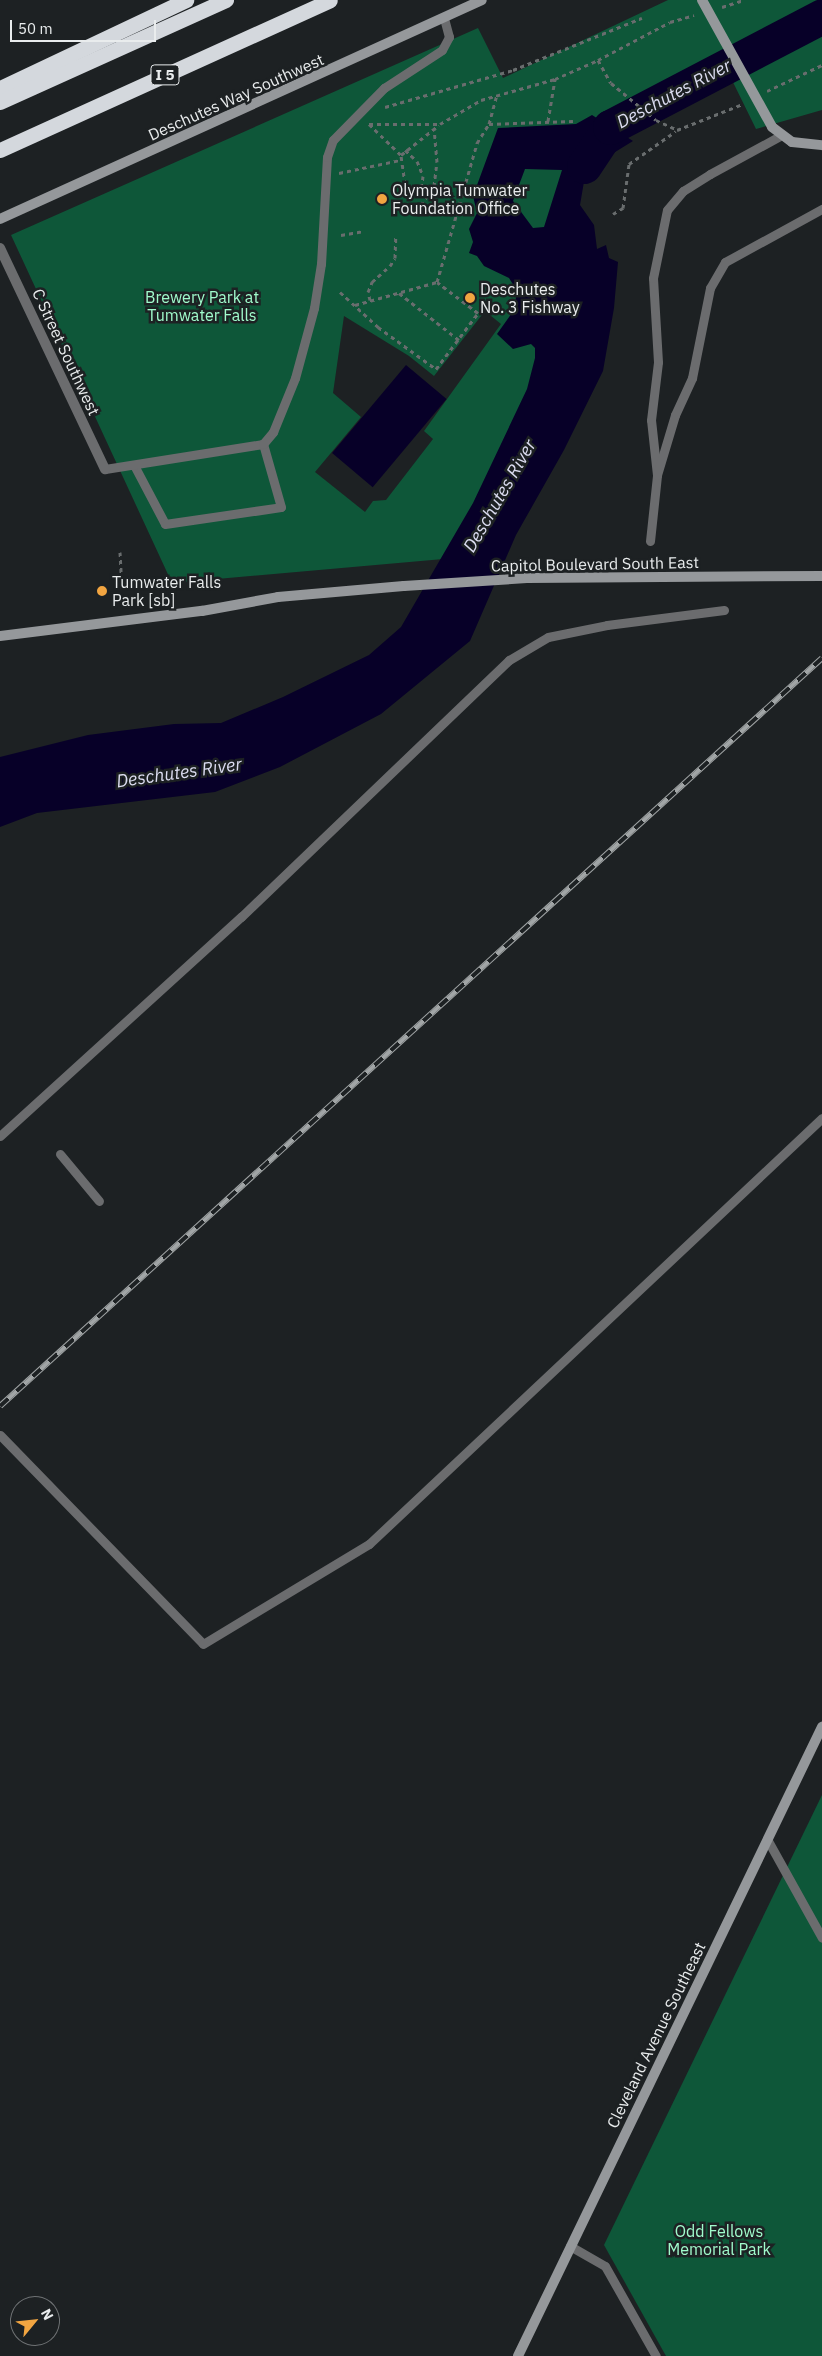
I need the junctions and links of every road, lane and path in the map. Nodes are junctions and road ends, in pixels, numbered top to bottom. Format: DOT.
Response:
graph roads {
  1 [pos="186,0"];
  2 [pos="226,0"];
  3 [pos="330,0"];
  4 [pos="482,0"];
  5 [pos="702,0"];
  6 [pos="743,0"];
  7 [pos="721,7"];
  8 [pos="695,15"];
  9 [pos="444,18"];
  10 [pos="642,18"];
  11 [pos="598,60"];
  12 [pos="822,65"];
  13 [pos="555,79"];
  14 [pos="0,88"];
  15 [pos="767,92"];
  16 [pos="497,95"];
  17 [pos="0,102"];
  18 [pos="744,103"];
  19 [pos="362,110"];
  20 [pos="573,120"];
  21 [pos="351,122"];
  22 [pos="548,122"];
  23 [pos="368,123"];
  24 [pos="440,124"];
  25 [pos="488,124"];
  26 [pos="434,130"];
  27 [pos="677,130"];
  28 [pos="780,136"];
  29 [pos="822,146"];
  30 [pos="0,150"];
  31 [pos="405,150"];
  32 [pos="401,155"];
  33 [pos="400,160"];
  34 [pos="339,173"];
  35 [pos="406,184"];
  36 [pos="420,199"];
  37 [pos="421,205"];
  38 [pos="822,209"];
  39 [pos="613,214"];
  40 [pos="0,219"];
  41 [pos="363,230"];
  42 [pos="341,235"];
  43 [pos="396,235"];
  44 [pos="0,248"];
  45 [pos="436,282"];
  46 [pos="340,292"];
  47 [pos="398,292"];
  48 [pos="370,300"];
  49 [pos="355,304"];
  50 [pos="459,340"];
  51 [pos="263,444"];
  52 [pos="135,467"];
  53 [pos="105,469"];
  54 [pos="657,475"];
  55 [pos="650,541"];
  56 [pos="120,552"];
  57 [pos="822,576"];
  58 [pos="122,588"];
  59 [pos="724,610"];
  60 [pos="0,636"];
  61 [pos="822,1118"];
  62 [pos="0,1136"];
  63 [pos="60,1154"];
  64 [pos="99,1201"];
  65 [pos="0,1435"];
  66 [pos="822,1727"];
  67 [pos="768,1839"];
  68 [pos="822,1938"];
  69 [pos="570,2246"];
  70 [pos="518,2356"];
  71 [pos="656,2356"];
  1 -- 14 [label="highway"];
  2 -- 17 [label="highway"];
  3 -- 30 [label="highway, I 5"];
  4 -- 9 [label="main road, Deschutes Way Southwest"];
  5 -- 28 [label="main road"];
  6 -- 7 [label="path"];
  8 -- 11 [label="path"];
  9 -- 19 [label="lane"];
  9 -- 40 [label="main road, Deschutes Way Southwest"];
  10 -- 19 [label="path"];
  11 -- 13 [label="path"];
  11 -- 27 [label="path"];
  12 -- 15 [label="path"];
  13 -- 16 [label="path"];
  13 -- 22 [label="path"];
  16 -- 24 [label="path"];
  16 -- 25 [label="path"];
  18 -- 27 [label="path"];
  19 -- 21 [label="lane"];
  20 -- 22 [label="path"];
  21 -- 23 [label="path"];
  21 -- 51 [label="lane"];
  22 -- 25 [label="path"];
  23 -- 24 [label="path"];
  23 -- 32 [label="path"];
  24 -- 26 [label="path"];
  25 -- 45 [label="path"];
  26 -- 31 [label="path"];
  26 -- 37 [label="path"];
  27 -- 39 [label="path"];
  28 -- 29 [label="main road"];
  28 -- 54 [label="lane"];
  31 -- 32 [label="path"];
  31 -- 36 [label="path"];
  32 -- 33 [label="path"];
  33 -- 34 [label="path"];
  33 -- 35 [label="path"];
  38 -- 54 [label="lane"];
  41 -- 42 [label="path"];
  43 -- 48 [label="path"];
  44 -- 53 [label="street, C Street Southwest"];
  45 -- 47 [label="path"];
  45 -- 50 [label="path"];
  46 -- 49 [label="path"];
  47 -- 48 [label="path"];
  47 -- 50 [label="path"];
  48 -- 49 [label="path"];
  49 -- 50 [label="path"];
  51 -- 52 [label="lane"];
  51 -- 52 [label="lane"];
  52 -- 53 [label="lane"];
  54 -- 55 [label="lane"];
  56 -- 58 [label="path"];
  57 -- 60 [label="main road, Capitol Boulevard South East"];
  59 -- 62 [label="lane"];
  61 -- 65 [label="lane"];
  63 -- 64 [label="lane"];
  66 -- 67 [label="main road, Cleveland Avenue Southeast"];
  67 -- 68 [label="lane"];
  67 -- 69 [label="main road, Cleveland Avenue Southeast"];
  69 -- 70 [label="main road, Cleveland Avenue Southeast"];
  69 -- 71 [label="lane"];
}
